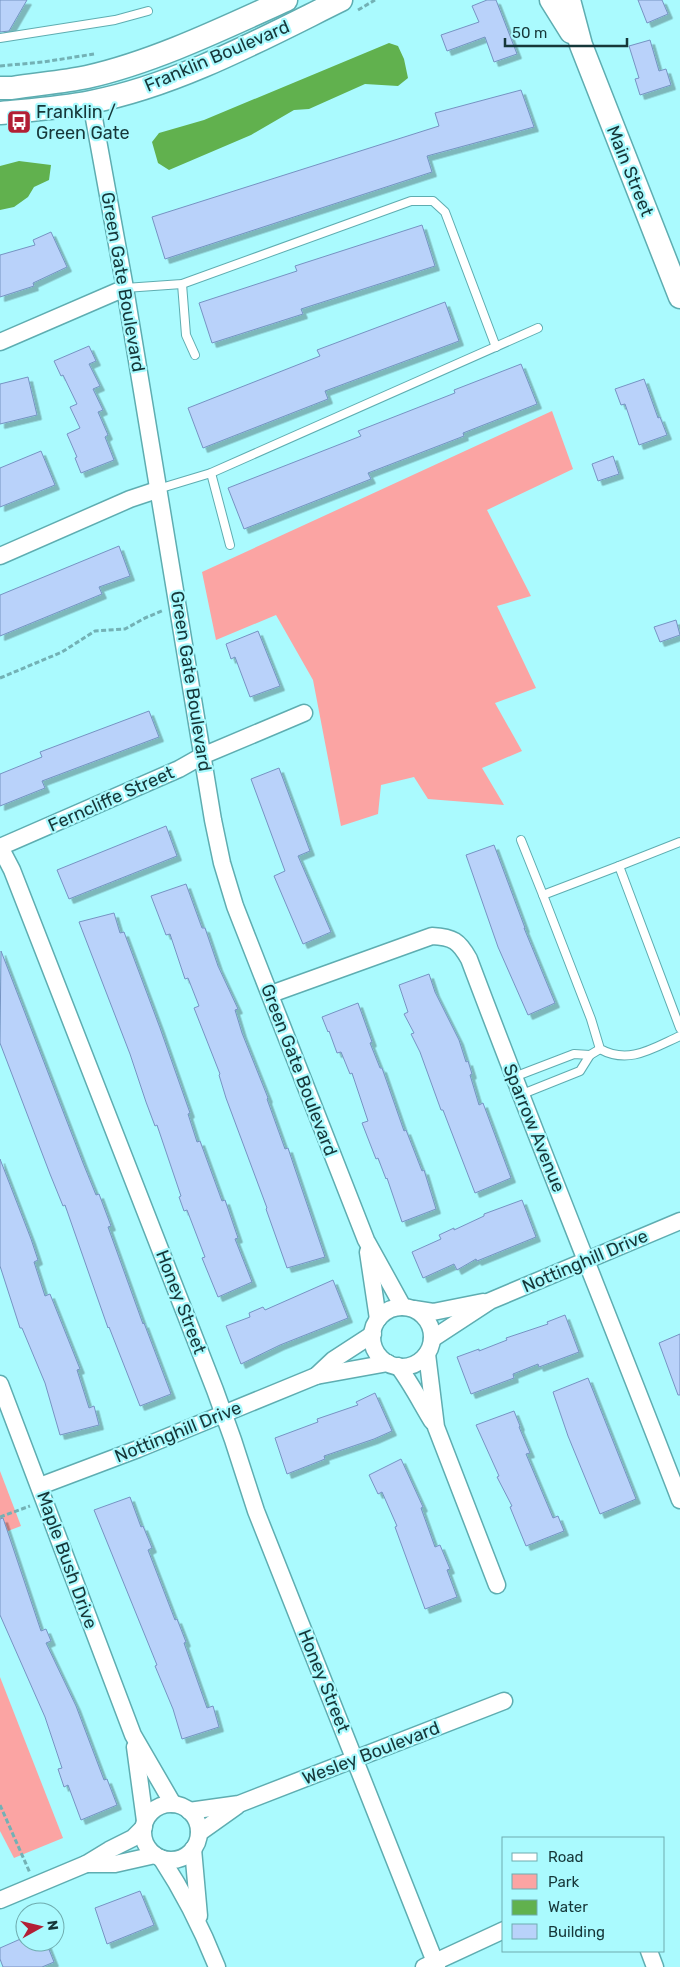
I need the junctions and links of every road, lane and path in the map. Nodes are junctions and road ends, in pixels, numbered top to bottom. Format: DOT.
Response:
graph roads {
  1 [pos="286,0"];
  2 [pos="340,0"];
  3 [pos="551,0"];
  4 [pos="569,0"];
  5 [pos="148,11"];
  6 [pos="0,38"];
  7 [pos="581,45"];
  8 [pos="98,53"];
  9 [pos="0,66"];
  10 [pos="0,88"];
  11 [pos="90,102"];
  12 [pos="0,113"];
  13 [pos="182,284"];
  14 [pos="125,288"];
  15 [pos="680,297"];
  16 [pos="538,328"];
  17 [pos="0,342"];
  18 [pos="496,347"];
  19 [pos="195,355"];
  20 [pos="211,473"];
  21 [pos="157,490"];
  22 [pos="230,546"];
  23 [pos="0,556"];
  24 [pos="157,612"];
  25 [pos="0,678"];
  26 [pos="304,713"];
  27 [pos="202,756"];
  28 [pos="521,840"];
  29 [pos="680,842"];
  30 [pos="0,847"];
  31 [pos="619,866"];
  32 [pos="543,895"];
  33 [pos="271,994"];
  34 [pos="680,1028"];
  35 [pos="680,1036"];
  36 [pos="600,1048"];
  37 [pos="590,1055"];
  38 [pos="513,1077"];
  39 [pos="520,1095"];
  40 [pos="680,1221"];
  41 [pos="366,1240"];
  42 [pos="587,1260"];
  43 [pos="490,1301"];
  44 [pos="408,1308"];
  45 [pos="375,1326"];
  46 [pos="429,1346"];
  47 [pos="393,1365"];
  48 [pos="316,1376"];
  49 [pos="0,1384"];
  50 [pos="223,1414"];
  51 [pos="436,1427"];
  52 [pos="42,1493"];
  53 [pos="680,1500"];
  54 [pos="0,1517"];
  55 [pos="497,1585"];
  56 [pos="504,1701"];
  57 [pos="133,1735"];
  58 [pos="356,1760"];
  59 [pos="174,1804"];
  60 [pos="239,1804"];
  61 [pos="0,1805"];
  62 [pos="189,1811"];
  63 [pos="145,1824"];
  64 [pos="199,1833"];
  65 [pos="194,1849"];
  66 [pos="158,1857"];
  67 [pos="86,1864"];
  68 [pos="35,1886"];
  69 [pos="0,1900"];
  70 [pos="200,1926"];
  71 [pos="502,1931"];
  72 [pos="649,1952"];
  73 [pos="432,1965"];
  74 [pos="217,1967"];
  75 [pos="655,1967"];
  1 -- 10 [label="main road, Franklin Boulevard"];
  2 -- 11 [label="main road, Franklin Boulevard"];
  3 -- 7 [label="main road, Main Street"];
  4 -- 7 [label="main road, Main Street"];
  5 -- 6 [label="lane"];
  7 -- 15 [label="main road, Main Street"];
  8 -- 9 [label="path"];
  11 -- 12 [label="main road, Franklin Boulevard"];
  11 -- 14 [label="street, Green Gate Boulevard"];
  13 -- 14 [label="lane"];
  13 -- 18 [label="lane"];
  13 -- 19 [label="lane"];
  14 -- 17 [label="street"];
  14 -- 21 [label="street, Green Gate Boulevard"];
  16 -- 18 [label="lane"];
  18 -- 20 [label="lane"];
  20 -- 21 [label="lane"];
  20 -- 22 [label="lane"];
  21 -- 23 [label="street"];
  21 -- 27 [label="street, Green Gate Boulevard"];
  24 -- 25 [label="path"];
  26 -- 27 [label="street, Ferncliffe Street"];
  27 -- 30 [label="street, Ferncliffe Street"];
  27 -- 33 [label="street, Green Gate Boulevard"];
  28 -- 32 [label="lane"];
  29 -- 31 [label="lane"];
  30 -- 50 [label="street, Honey Street"];
  31 -- 32 [label="lane"];
  31 -- 34 [label="lane"];
  32 -- 36 [label="lane"];
  33 -- 38 [label="street, Sparrow Avenue"];
  33 -- 41 [label="street, Green Gate Boulevard"];
  35 -- 36 [label="lane"];
  36 -- 37 [label="lane"];
  37 -- 38 [label="lane"];
  37 -- 39 [label="lane"];
  38 -- 39 [label="street, Sparrow Avenue"];
  39 -- 42 [label="street, Sparrow Avenue"];
  40 -- 42 [label="street, Nottinghill Drive"];
  41 -- 44 [label="street, Green Gate Boulevard"];
  41 -- 45 [label="street, Green Gate Boulevard"];
  42 -- 43 [label="street, Nottinghill Drive"];
  42 -- 53 [label="street, Sparrow Avenue"];
  43 -- 44 [label="street, Nottinghill Drive"];
  43 -- 46 [label="street, Nottinghill Drive"];
  44 -- 45 [label="street"];
  44 -- 46 [label="street"];
  45 -- 47 [label="street"];
  45 -- 48 [label="street, Nottinghill Drive"];
  46 -- 47 [label="street"];
  46 -- 51 [label="street"];
  47 -- 48 [label="street, Nottinghill Drive"];
  47 -- 51 [label="street"];
  48 -- 50 [label="street, Nottinghill Drive"];
  49 -- 52 [label="street, Maple Bush Drive"];
  50 -- 52 [label="street, Nottinghill Drive"];
  50 -- 58 [label="street, Honey Street"];
  51 -- 55 [label="street"];
  52 -- 54 [label="path"];
  52 -- 57 [label="street, Maple Bush Drive"];
  56 -- 58 [label="street, Wesley Boulevard"];
  57 -- 59 [label="street, Maple Bush Drive"];
  57 -- 63 [label="street, Maple Bush Drive"];
  58 -- 60 [label="street, Wesley Boulevard"];
  58 -- 73 [label="street, Honey Street"];
  59 -- 62 [label="street"];
  59 -- 63 [label="street"];
  60 -- 62 [label="street, Wesley Boulevard"];
  60 -- 64 [label="street, Wesley Boulevard"];
  61 -- 68 [label="path"];
  62 -- 64 [label="street"];
  63 -- 66 [label="street"];
  63 -- 67 [label="street"];
  64 -- 65 [label="street"];
  65 -- 66 [label="street"];
  65 -- 70 [label="street"];
  66 -- 67 [label="street"];
  66 -- 70 [label="street"];
  67 -- 68 [label="street"];
  68 -- 69 [label="street"];
  70 -- 74 [label="street"];
  71 -- 73 [label="street"];
  72 -- 75 [label="street"];
}
